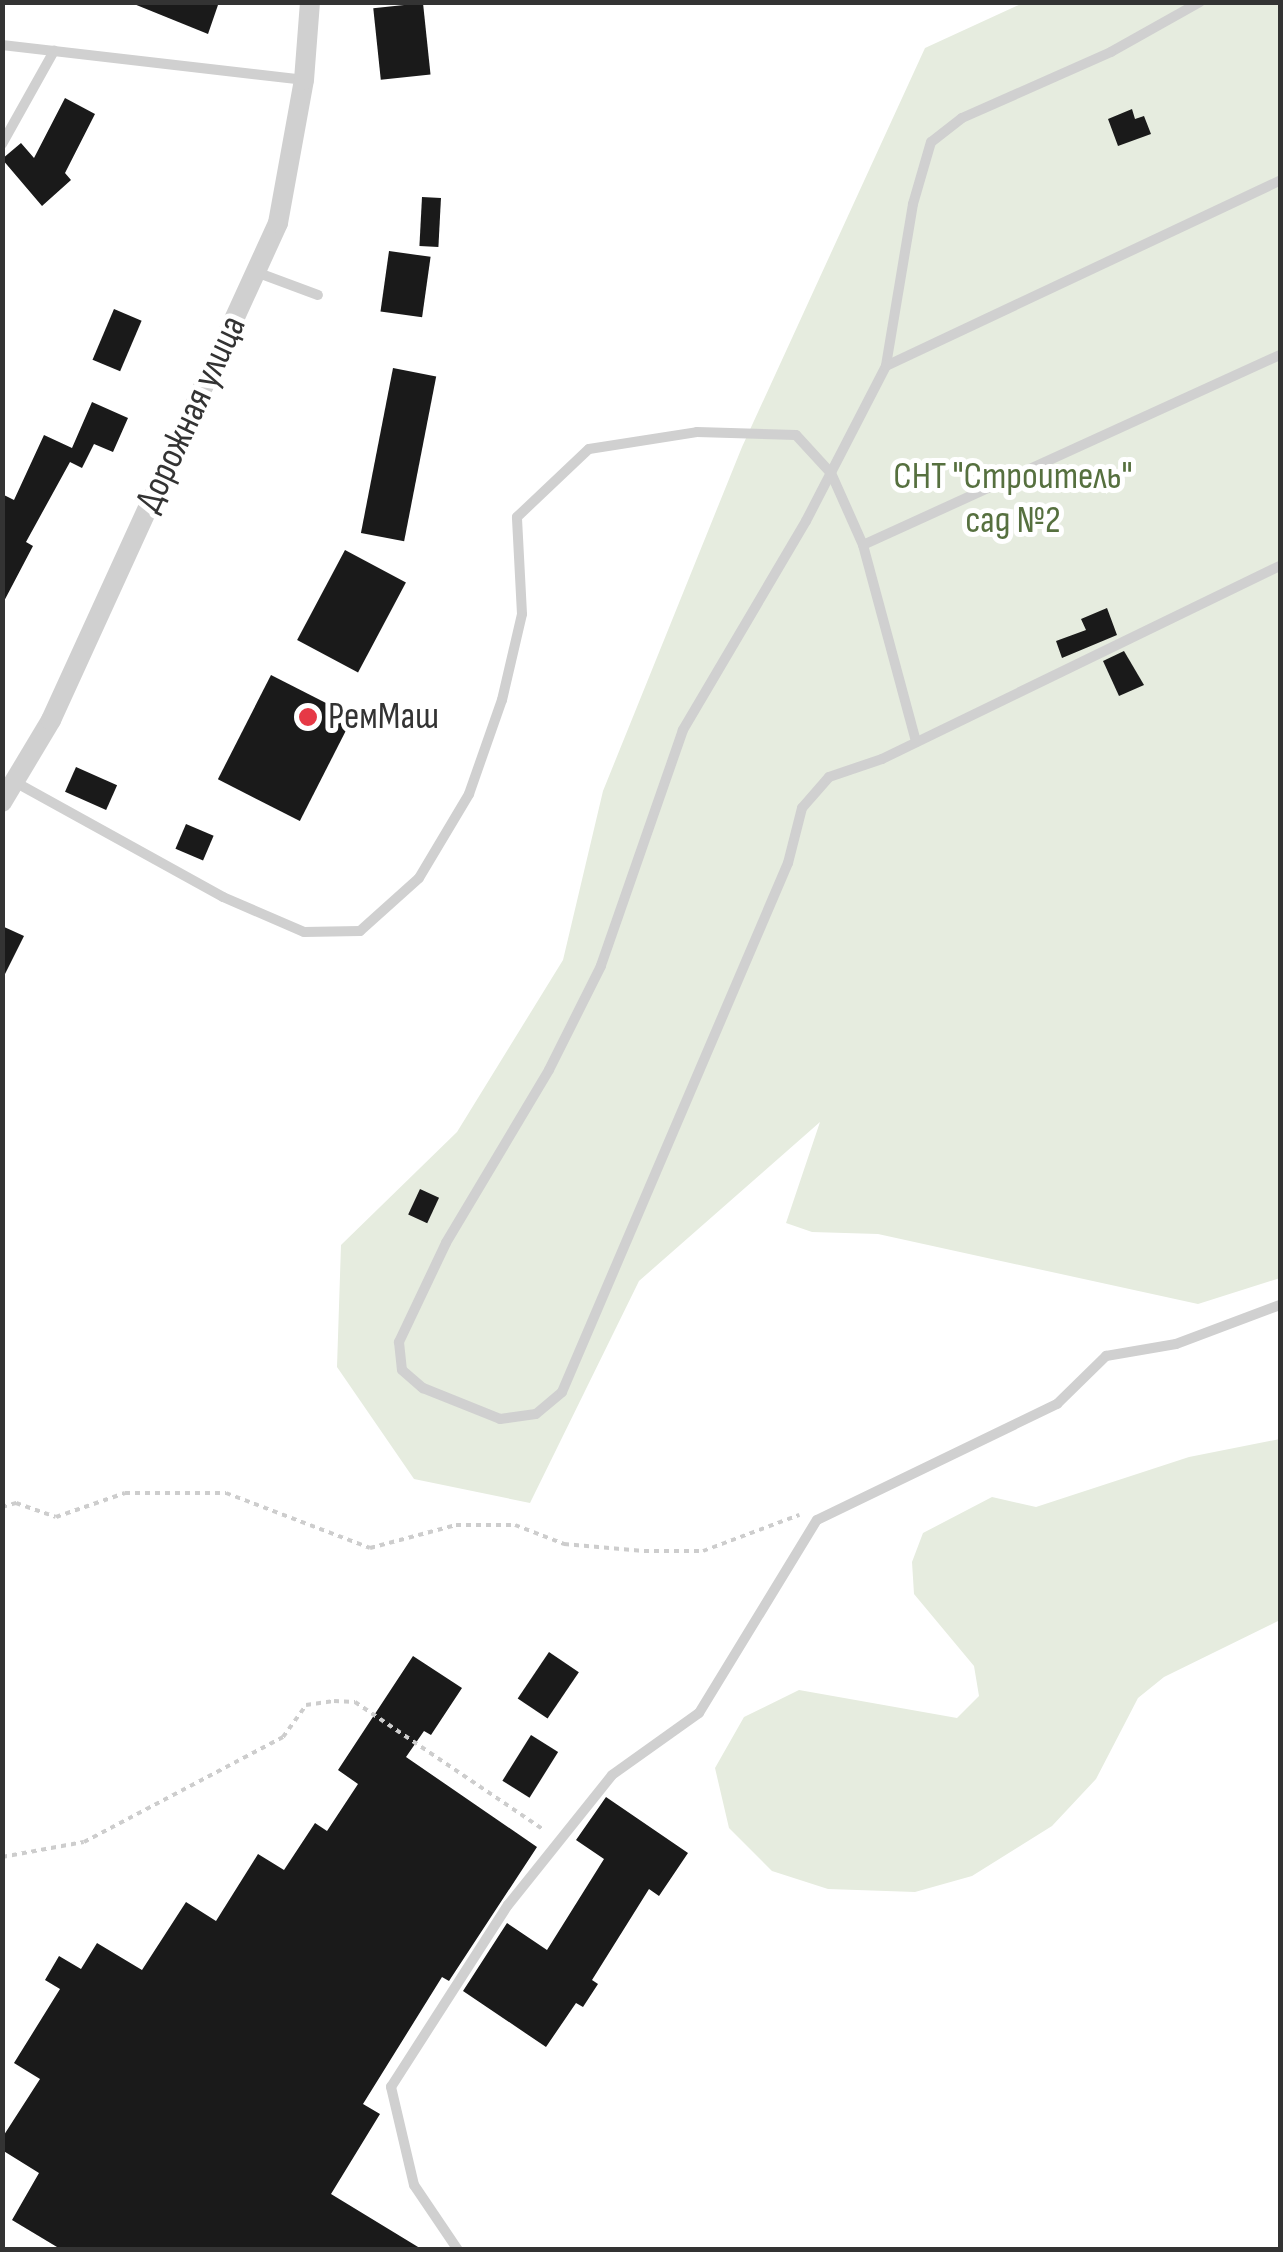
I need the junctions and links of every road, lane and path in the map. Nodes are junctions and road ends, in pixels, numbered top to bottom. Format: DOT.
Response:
graph roads {
  1 [pos="310,2"];
  2 [pos="1200,2"];
  3 [pos="2,45"];
  4 [pos="54,51"];
  5 [pos="304,80"];
  6 [pos="2,144"];
  7 [pos="1280,181"];
  8 [pos="256,272"];
  9 [pos="318,295"];
  10 [pos="1280,355"];
  11 [pos="886,366"];
  12 [pos="831,473"];
  13 [pos="863,545"];
  14 [pos="1280,566"];
  15 [pos="916,742"];
  16 [pos="14,782"];
  17 [pos="2,802"];
  18 [pos="1280,1305"];
  19 [pos="2,1507"];
  20 [pos="805,1514"];
  21 [pos="561,1841"];
  22 [pos="2,1857"];
  23 [pos="458,2250"];
  1 -- 5 [label="street, Дорожная улица"];
  2 -- 11 [label="lane"];
  3 -- 4 [label="lane"];
  4 -- 5 [label="lane"];
  4 -- 6 [label="lane"];
  5 -- 8 [label="street, Дорожная улица"];
  7 -- 11 [label="lane"];
  8 -- 9 [label="lane"];
  8 -- 16 [label="street, Дорожная улица"];
  10 -- 13 [label="lane"];
  11 -- 12 [label="lane"];
  12 -- 13 [label="lane"];
  12 -- 15 [label="lane"];
  12 -- 16 [label="lane"];
  13 -- 15 [label="lane"];
  14 -- 15 [label="lane"];
  16 -- 17 [label="street, Дорожная улица"];
  18 -- 21 [label="lane"];
  19 -- 20 [label="path"];
  21 -- 22 [label="path"];
  21 -- 23 [label="lane"];
}
